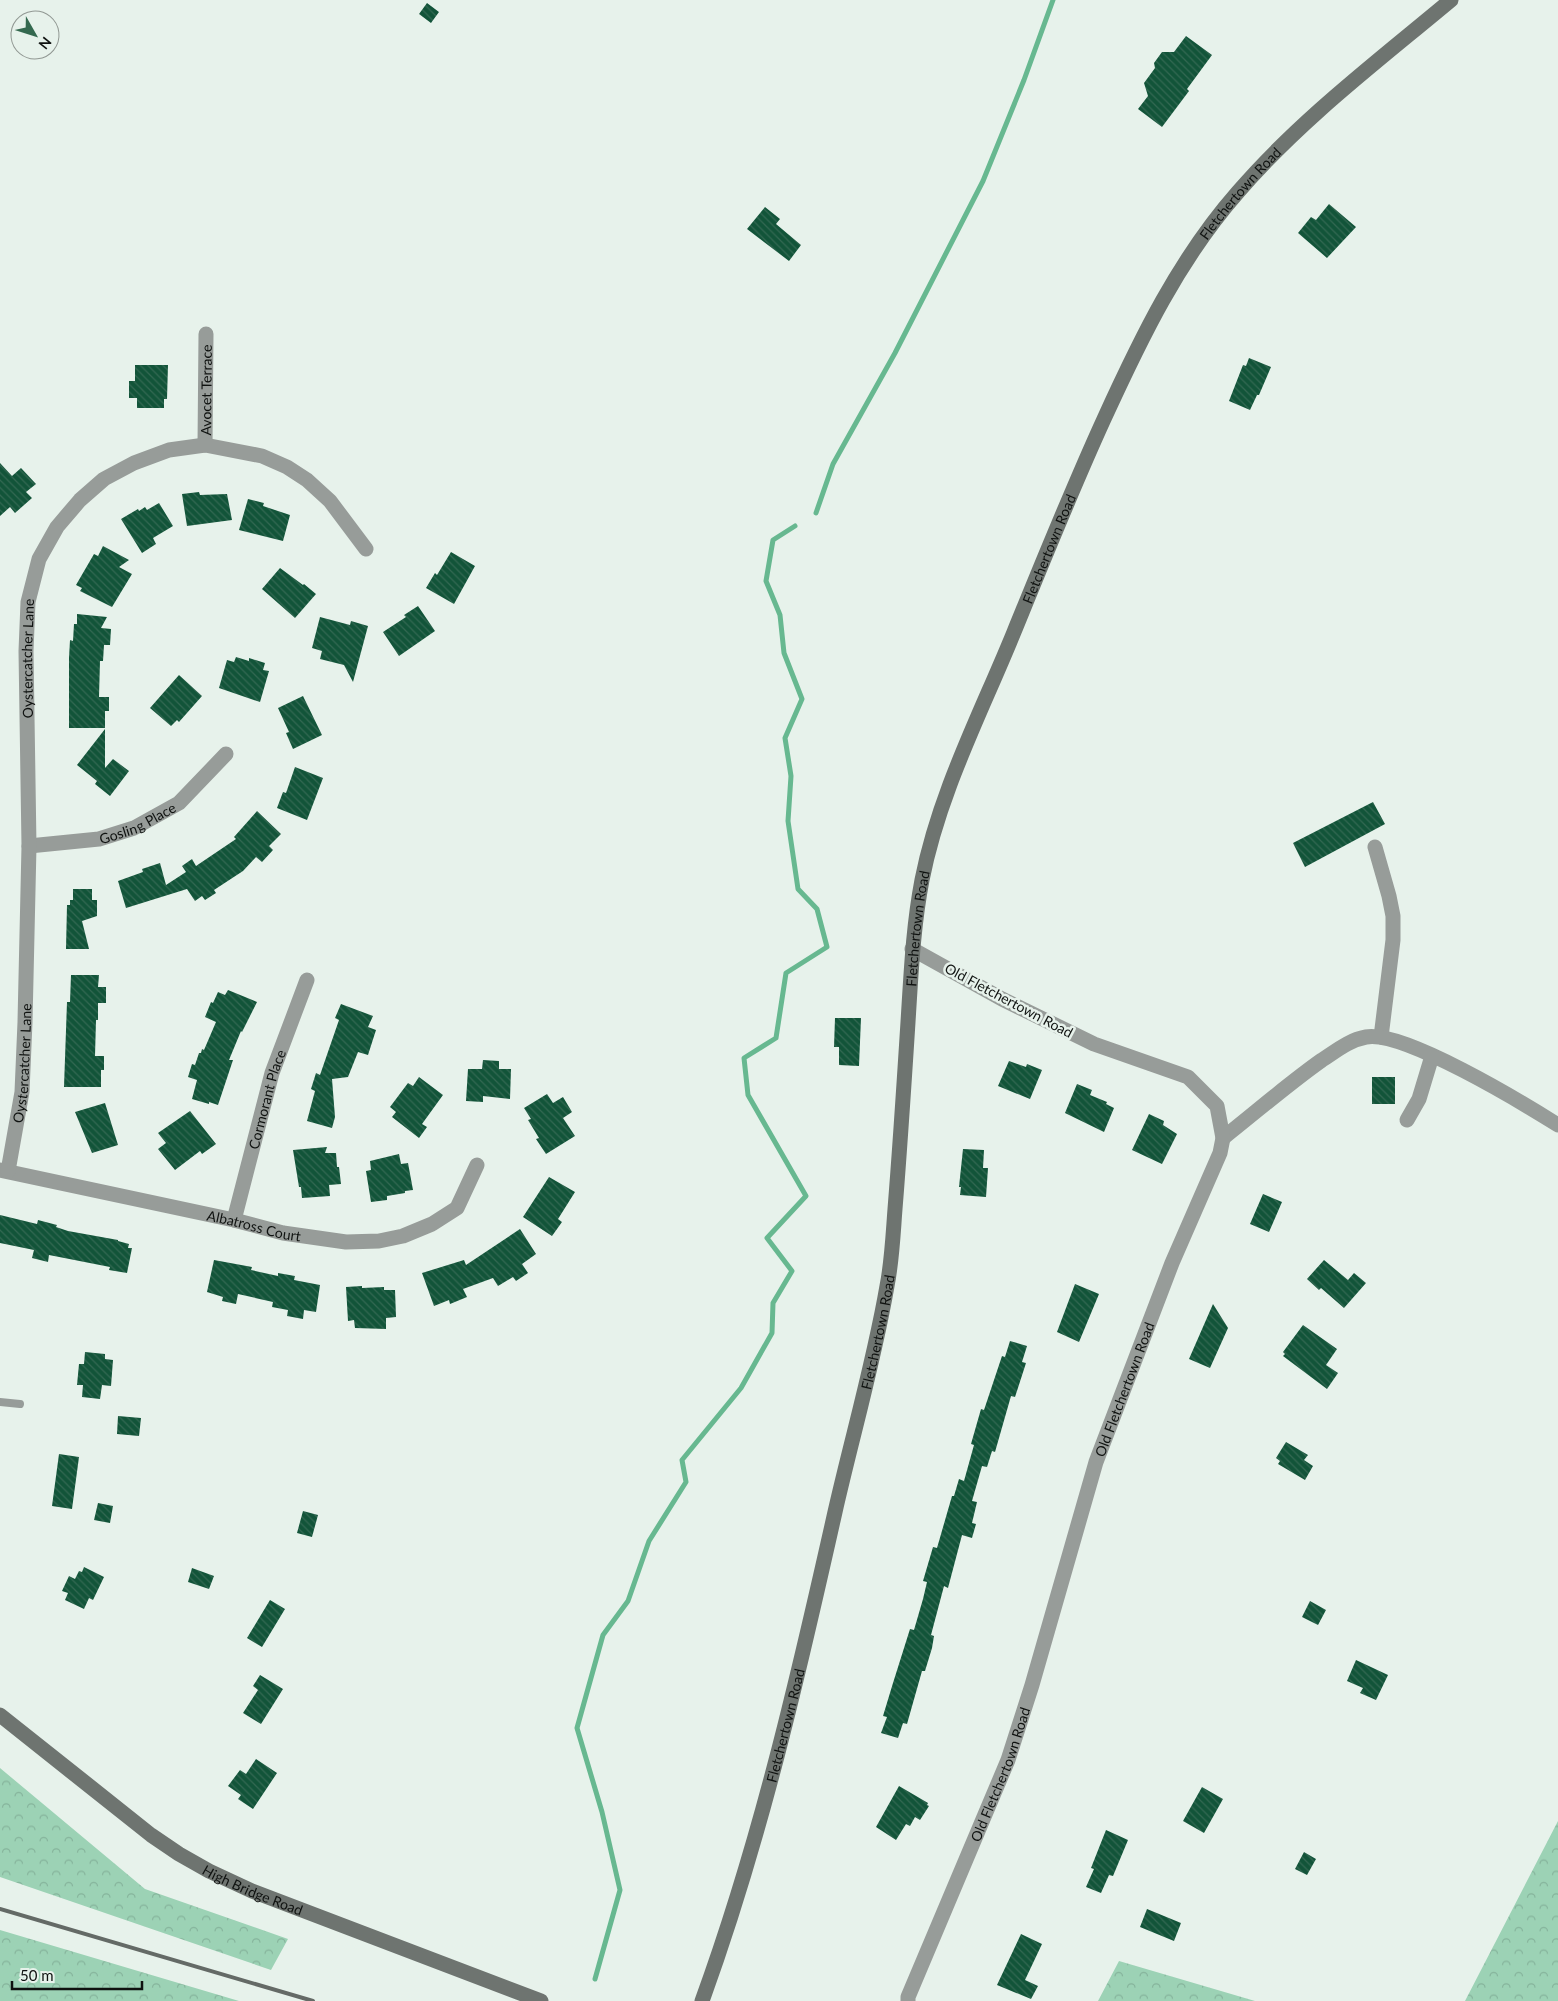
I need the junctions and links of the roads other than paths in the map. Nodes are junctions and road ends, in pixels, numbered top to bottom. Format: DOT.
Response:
graph roads {
  1 [pos="1451,0"];
  2 [pos="206,334"];
  3 [pos="205,445"];
  4 [pos="366,549"];
  5 [pos="226,754"];
  6 [pos="28,846"];
  7 [pos="1375,847"];
  8 [pos="912,949"];
  9 [pos="307,980"];
  10 [pos="1381,1037"];
  11 [pos="1432,1056"];
  12 [pos="1408,1120"];
  13 [pos="1558,1125"];
  14 [pos="1223,1138"];
  15 [pos="477,1164"];
  16 [pos="4,1170"];
  17 [pos="234,1220"];
  18 [pos="0,1402"];
  19 [pos="20,1404"];
  20 [pos="0,1714"];
  21 [pos="541,2001"];
  22 [pos="702,2001"];
  23 [pos="908,2001"];
  1 -- 8 [label="street, Fletchertown Road"];
  2 -- 3 [label="street, Avocet Terrace"];
  3 -- 4 [label="street, Oystercatcher Lane"];
  3 -- 6 [label="street, Oystercatcher Lane"];
  5 -- 6 [label="street, Gosling Place"];
  6 -- 16 [label="street, Oystercatcher Lane"];
  7 -- 10 [label="street"];
  8 -- 14 [label="street, Old Fletchertown Road"];
  8 -- 22 [label="street, Fletchertown Road"];
  9 -- 17 [label="street, Cormorant Place"];
  10 -- 11 [label="street"];
  10 -- 14 [label="street"];
  11 -- 12 [label="street"];
  11 -- 13 [label="street"];
  14 -- 23 [label="street, Old Fletchertown Road"];
  15 -- 17 [label="street, Albatross Court"];
  16 -- 17 [label="street, Albatross Court"];
  18 -- 19 [label="lane"];
  20 -- 21 [label="street, High Bridge Road"];
}
